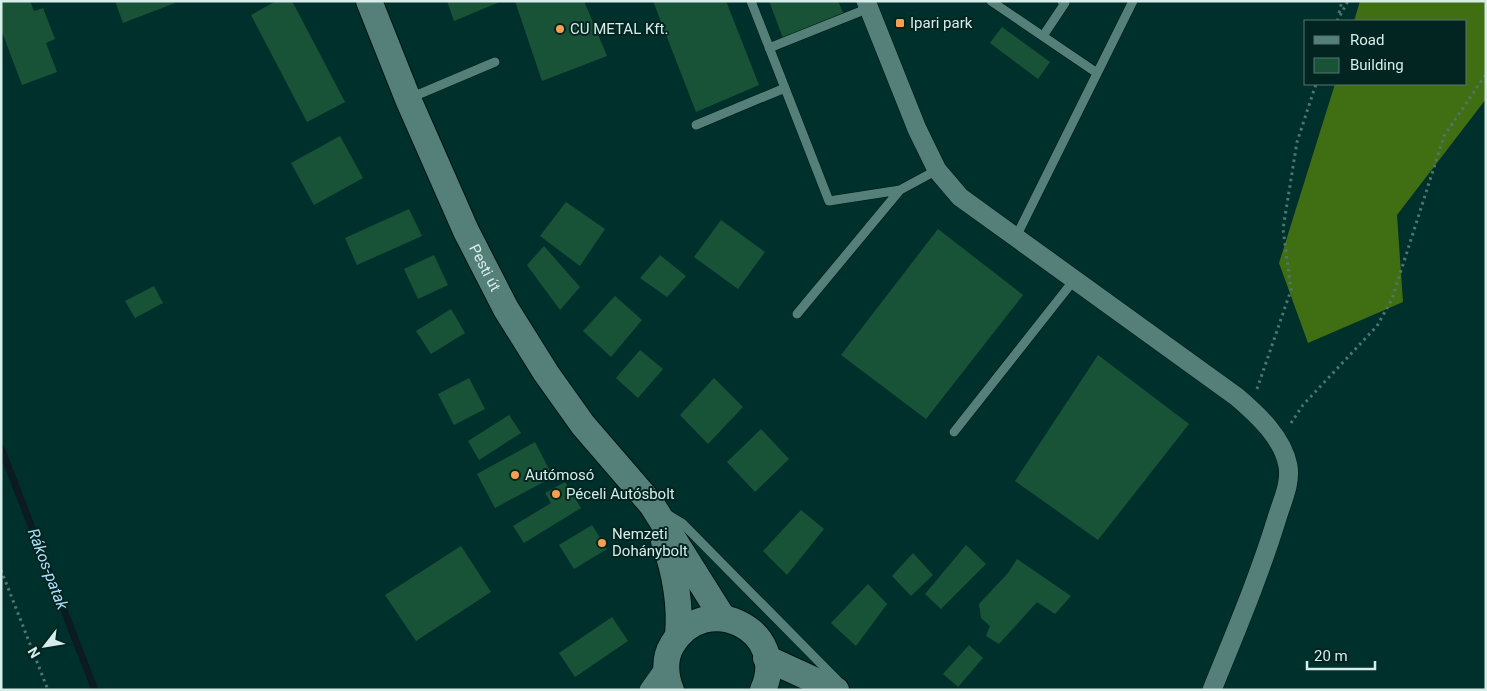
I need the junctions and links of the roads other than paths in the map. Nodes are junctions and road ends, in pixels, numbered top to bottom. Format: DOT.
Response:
graph roads {
  1 [pos="369,1"];
  2 [pos="751,1"];
  3 [pos="991,1"];
  4 [pos="1062,1"];
  5 [pos="1133,1"];
  6 [pos="867,5"];
  7 [pos="1043,36"];
  8 [pos="769,48"];
  9 [pos="494,62"];
  10 [pos="1097,73"];
  11 [pos="784,88"];
  12 [pos="408,99"];
  13 [pos="696,125"];
  14 [pos="937,170"];
  15 [pos="900,190"];
  16 [pos="1016,237"];
  17 [pos="1074,280"];
  18 [pos="797,314"];
  19 [pos="954,432"];
  20 [pos="652,504"];
  21 [pos="723,618"];
  22 [pos="678,636"];
  23 [pos="766,658"];
  24 [pos="669,678"];
  25 [pos="649,690"];
  26 [pos="763,690"];
  27 [pos="836,690"];
  28 [pos="847,690"];
  29 [pos="1212,690"];
  1 -- 12 [label="main road, Pesti út"];
  2 -- 8 [label="lane"];
  3 -- 7 [label="lane"];
  4 -- 7 [label="lane"];
  5 -- 10 [label="lane"];
  6 -- 8 [label="lane"];
  6 -- 14 [label="street"];
  7 -- 10 [label="lane"];
  8 -- 11 [label="lane"];
  9 -- 12 [label="lane"];
  10 -- 16 [label="lane"];
  11 -- 13 [label="lane"];
  11 -- 15 [label="lane"];
  12 -- 20 [label="main road, Pesti út"];
  14 -- 15 [label="lane"];
  14 -- 16 [label="street"];
  15 -- 18 [label="lane"];
  16 -- 17 [label="street"];
  17 -- 19 [label="lane"];
  17 -- 29 [label="street"];
  20 -- 21 [label="main road, Pesti út"];
  20 -- 22 [label="main road, Pesti út"];
  20 -- 28 [label="lane"];
  21 -- 22 [label="main road"];
  21 -- 23 [label="main road"];
  22 -- 24 [label="main road"];
  23 -- 26 [label="main road"];
  23 -- 27 [label="main road"];
  24 -- 25 [label="street"];
}
